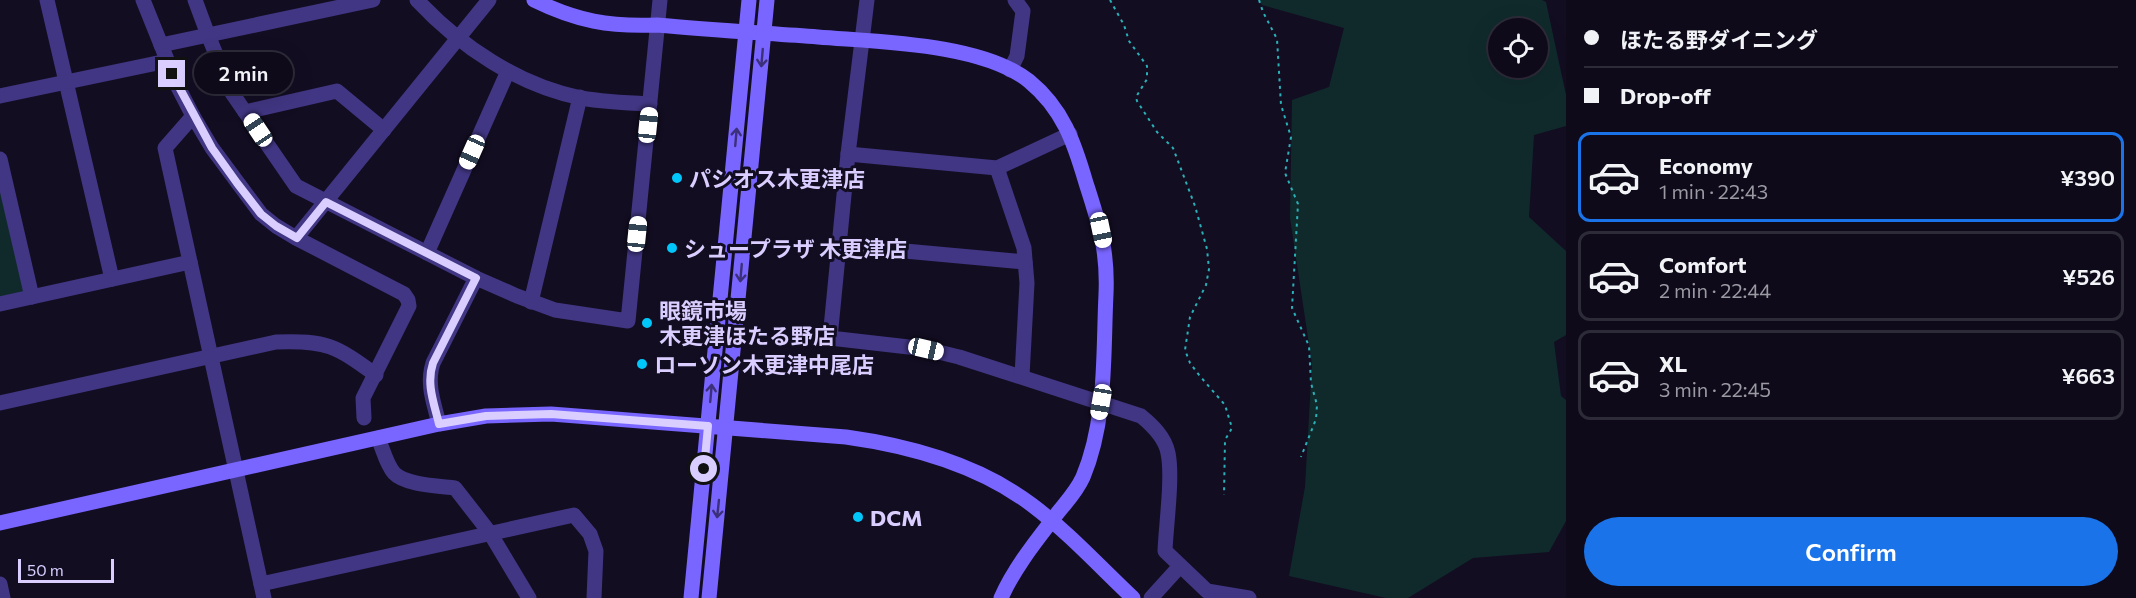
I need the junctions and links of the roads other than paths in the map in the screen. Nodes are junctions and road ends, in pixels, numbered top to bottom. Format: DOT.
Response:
graph roads {
  1 [pos="47,0"];
  2 [pos="143,0"];
  3 [pos="195,0"];
  4 [pos="374,0"];
  5 [pos="417,0"];
  6 [pos="489,0"];
  7 [pos="534,0"];
  8 [pos="660,0"];
  9 [pos="749,0"];
  10 [pos="766,0"];
  11 [pos="867,0"];
  12 [pos="1015,0"];
  13 [pos="657,26"];
  14 [pos="746,33"];
  15 [pos="764,33"];
  16 [pos="208,35"];
  17 [pos="458,38"];
  18 [pos="861,40"];
  19 [pos="161,45"];
  20 [pos="167,61"];
  21 [pos="1010,70"];
  22 [pos="508,71"];
  23 [pos="66,81"];
  24 [pos="0,96"];
  25 [pos="580,97"];
  26 [pos="650,104"];
  27 [pos="245,112"];
  28 [pos="193,116"];
  29 [pos="384,130"];
  30 [pos="1070,134"];
  31 [pos="848,154"];
  32 [pos="0,159"];
  33 [pos="997,168"];
  34 [pos="326,202"];
  35 [pos="297,238"];
  36 [pos="839,245"];
  37 [pos="428,253"];
  38 [pos="190,262"];
  39 [pos="1025,262"];
  40 [pos="476,278"];
  41 [pos="112,279"];
  42 [pos="32,297"];
  43 [pos="531,302"];
  44 [pos="0,304"];
  45 [pos="212,357"];
  46 [pos="376,375"];
  47 [pos="1022,376"];
  48 [pos="1101,402"];
  49 [pos="0,403"];
  50 [pos="364,418"];
  51 [pos="439,424"];
  52 [pos="708,426"];
  53 [pos="726,428"];
  54 [pos="378,438"];
  55 [pos="237,470"];
  56 [pos="1051,521"];
  57 [pos="0,523"];
  58 [pos="490,533"];
  59 [pos="1180,566"];
  60 [pos="0,584"];
  61 [pos="262,591"];
  62 [pos="3,598"];
  63 [pos="529,598"];
  64 [pos="594,598"];
  65 [pos="691,598"];
  66 [pos="709,598"];
  67 [pos="1000,598"];
  68 [pos="1133,598"];
  69 [pos="1151,598"];
  70 [pos="1249,598"];
  1 -- 23 [label="street"];
  2 -- 19 [label="street"];
  3 -- 16 [label="street"];
  4 -- 16 [label="street"];
  5 -- 17 [label="street"];
  6 -- 17 [label="street"];
  7 -- 13 [label="street"];
  8 -- 13 [label="street"];
  9 -- 14 [label="street"];
  10 -- 15 [label="street"];
  11 -- 18 [label="street"];
  12 -- 21 [label="street"];
  13 -- 14 [label="street"];
  13 -- 26 [label="street"];
  14 -- 15 [label="street"];
  52 -- 14 [label="street, one-way"];
  15 -- 18 [label="street"];
  15 -- 53 [label="street, one-way"];
  16 -- 19 [label="street"];
  16 -- 27 [label="street"];
  17 -- 22 [label="street"];
  17 -- 29 [label="street"];
  18 -- 21 [label="street"];
  18 -- 31 [label="street"];
  19 -- 20 [label="street"];
  20 -- 23 [label="street"];
  20 -- 28 [label="street"];
  21 -- 30 [label="street"];
  22 -- 25 [label="street"];
  22 -- 37 [label="street"];
  23 -- 24 [label="street"];
  23 -- 41 [label="street"];
  25 -- 26 [label="street"];
  25 -- 43 [label="street"];
  26 -- 43 [label="street"];
  27 -- 29 [label="street"];
  27 -- 34 [label="street"];
  28 -- 35 [label="street"];
  28 -- 38 [label="street"];
  29 -- 34 [label="street"];
  30 -- 33 [label="street"];
  30 -- 48 [label="street"];
  31 -- 33 [label="street"];
  31 -- 36 [label="street"];
  32 -- 42 [label="street"];
  33 -- 39 [label="street"];
  34 -- 35 [label="street"];
  34 -- 37 [label="street"];
  35 -- 46 [label="street"];
  36 -- 39 [label="street"];
  36 -- 47 [label="street"];
  37 -- 40 [label="street"];
  38 -- 41 [label="street"];
  38 -- 45 [label="street"];
  39 -- 47 [label="street"];
  40 -- 43 [label="street"];
  40 -- 51 [label="street"];
  41 -- 42 [label="street"];
  42 -- 44 [label="street"];
  45 -- 46 [label="street"];
  45 -- 49 [label="street"];
  45 -- 55 [label="street"];
  46 -- 50 [label="street"];
  47 -- 48 [label="street"];
  48 -- 56 [label="street"];
  48 -- 59 [label="street"];
  51 -- 52 [label="street"];
  51 -- 54 [label="street"];
  52 -- 53 [label="street"];
  52 -- 65 [label="street"];
  53 -- 56 [label="street"];
  53 -- 66 [label="street, one-way"];
  54 -- 55 [label="street"];
  54 -- 58 [label="street"];
  55 -- 57 [label="street"];
  55 -- 61 [label="street"];
  56 -- 67 [label="street"];
  56 -- 68 [label="street"];
  58 -- 61 [label="street"];
  58 -- 63 [label="street"];
  58 -- 64 [label="street"];
  59 -- 69 [label="street"];
  59 -- 70 [label="street"];
  60 -- 62 [label="street"];
}
